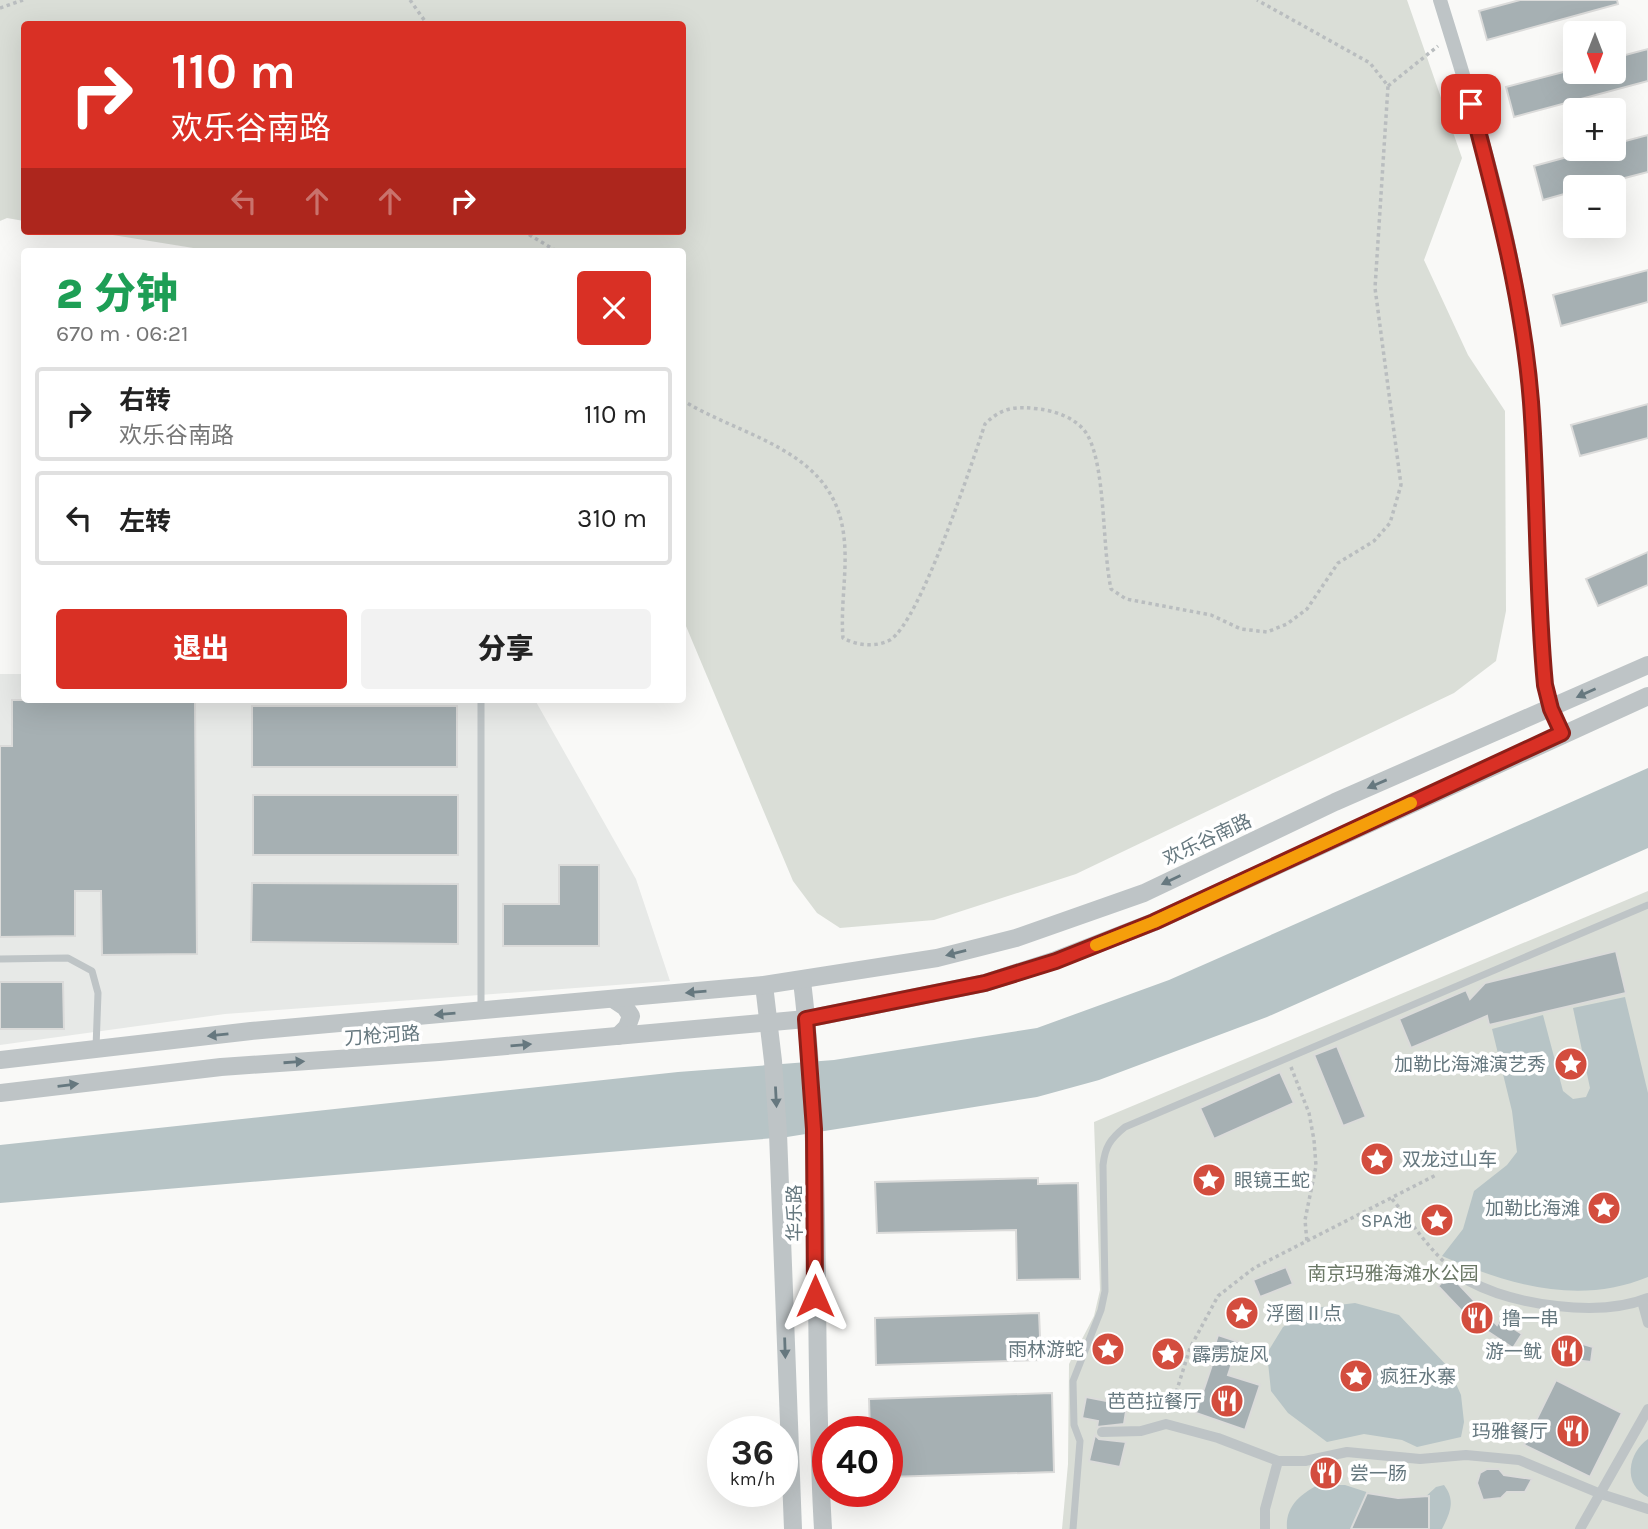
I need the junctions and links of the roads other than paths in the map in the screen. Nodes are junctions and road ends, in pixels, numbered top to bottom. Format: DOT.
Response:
graph roads {
  1 [pos="1440,0"];
  2 [pos="1648,665"];
  3 [pos="1648,696"];
  4 [pos="481,703"];
  5 [pos="1551,709"];
  6 [pos="1562,733"];
  7 [pos="1648,905"];
  8 [pos="0,959"];
  9 [pos="802,981"];
  10 [pos="764,985"];
  11 [pos="613,999"];
  12 [pos="481,1011"];
  13 [pos="806,1019"];
  14 [pos="767,1022"];
  15 [pos="618,1036"];
  16 [pos="96,1049"];
  17 [pos="0,1060"];
  18 [pos="0,1093"];
  19 [pos="1469,1281"];
  20 [pos="1645,1299"];
  21 [pos="1648,1323"];
  22 [pos="1648,1409"];
  23 [pos="1102,1432"];
  24 [pos="1278,1461"];
  25 [pos="1601,1494"];
  26 [pos="1648,1509"];
  27 [pos="793,1529"];
  28 [pos="823,1529"];
  29 [pos="1073,1529"];
  30 [pos="1265,1529"];
  31 [pos="1573,1529"];
  32 [pos="1580,1529"];
  1 -- 5 [label="street"];
  2 -- 5 [label="street, 欢乐谷南路, one-way"];
  3 -- 6 [label="street"];
  4 -- 12 [label="lane"];
  5 -- 6 [label="street"];
  5 -- 9 [label="street, 欢乐谷南路, one-way"];
  6 -- 13 [label="street"];
  7 -- 29 [label="lane"];
  8 -- 16 [label="lane"];
  9 -- 10 [label="street, 欢乐谷南路"];
  9 -- 13 [label="street, 华乐路"];
  10 -- 11 [label="street, 刀枪河路, one-way"];
  10 -- 14 [label="street, 华乐路"];
  11 -- 12 [label="street, 刀枪河路"];
  11 -- 15 [label="street"];
  12 -- 16 [label="street, 刀枪河路, one-way"];
  13 -- 14 [label="street"];
  13 -- 28 [label="street, 华乐路"];
  14 -- 15 [label="street, 刀枪河路"];
  14 -- 27 [label="street, 华乐路, one-way"];
  18 -- 15 [label="street, 刀枪河路, one-way"];
  16 -- 17 [label="street, 刀枪河路"];
  19 -- 20 [label="street"];
  20 -- 21 [label="street"];
  22 -- 25 [label="street"];
  23 -- 24 [label="street"];
  24 -- 25 [label="street"];
  24 -- 30 [label="street"];
  25 -- 26 [label="street"];
  25 -- 32 [label="street"];
  31 -- 32 [label="street"];
}
